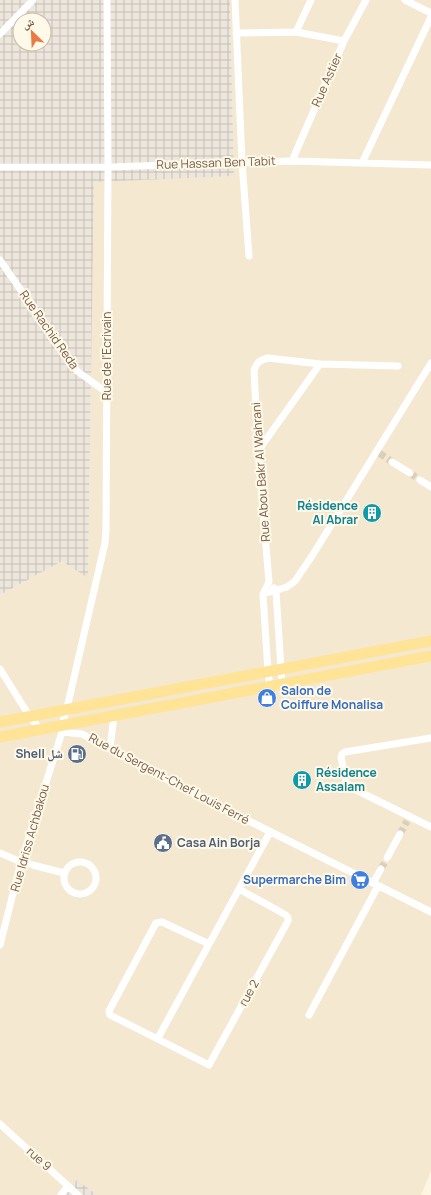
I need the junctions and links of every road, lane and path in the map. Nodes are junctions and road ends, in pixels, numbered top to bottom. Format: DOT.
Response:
graph roads {
  1 [pos="33,0"];
  2 [pos="107,0"];
  3 [pos="235,0"];
  4 [pos="311,0"];
  5 [pos="366,0"];
  6 [pos="405,0"];
  7 [pos="431,13"];
  8 [pos="431,18"];
  9 [pos="236,32"];
  10 [pos="296,32"];
  11 [pos="0,34"];
  12 [pos="344,41"];
  13 [pos="292,161"];
  14 [pos="242,162"];
  15 [pos="362,163"];
  16 [pos="431,165"];
  17 [pos="0,167"];
  18 [pos="108,167"];
  19 [pos="249,256"];
  20 [pos="0,260"];
  21 [pos="431,363"];
  22 [pos="320,364"];
  23 [pos="398,366"];
  24 [pos="106,392"];
  25 [pos="258,451"];
  26 [pos="392,462"];
  27 [pos="410,473"];
  28 [pos="420,480"];
  29 [pos="431,487"];
  30 [pos="269,582"];
  31 [pos="276,591"];
  32 [pos="263,594"];
  33 [pos="431,641"];
  34 [pos="431,656"];
  35 [pos="0,669"];
  36 [pos="280,669"];
  37 [pos="268,672"];
  38 [pos="282,685"];
  39 [pos="270,687"];
  40 [pos="67,708"];
  41 [pos="30,716"];
  42 [pos="114,716"];
  43 [pos="0,722"];
  44 [pos="62,728"];
  45 [pos="40,729"];
  46 [pos="0,737"];
  47 [pos="431,738"];
  48 [pos="110,748"];
  49 [pos="431,827"];
  50 [pos="270,832"];
  51 [pos="400,834"];
  52 [pos="0,853"];
  53 [pos="386,858"];
  54 [pos="22,862"];
  55 [pos="381,869"];
  56 [pos="64,872"];
  57 [pos="375,885"];
  58 [pos="239,889"];
  59 [pos="431,912"];
  60 [pos="209,944"];
  61 [pos="0,946"];
  62 [pos="309,1015"];
  63 [pos="158,1038"];
  64 [pos="0,1124"];
  65 [pos="68,1186"];
  66 [pos="60,1195"];
  67 [pos="78,1195"];
  1 -- 11 [label="street"];
  2 -- 18 [label="street, Rue de l'Ecrivain"];
  3 -- 9 [label="street"];
  4 -- 10 [label="street"];
  5 -- 12 [label="street, Rue Astier"];
  6 -- 7 [label="street"];
  8 -- 15 [label="street"];
  9 -- 10 [label="street"];
  9 -- 14 [label="street"];
  10 -- 12 [label="street"];
  12 -- 13 [label="street, Rue Astier"];
  13 -- 14 [label="street, Rue Hassan Ben Tabit"];
  13 -- 15 [label="street, Rue Hassan Ben Tabit"];
  14 -- 18 [label="street, Rue Hassan Ben Tabit"];
  14 -- 19 [label="street"];
  15 -- 16 [label="street, Rue Hassan Ben Tabit"];
  17 -- 18 [label="street, Rue Hassan Ben Tabit"];
  18 -- 24 [label="street, Rue de l'Ecrivain"];
  20 -- 24 [label="street, Rue Rachid Reda"];
  21 -- 31 [label="street"];
  22 -- 23 [label="street"];
  22 -- 25 [label="street"];
  22 -- 25 [label="street, Rue Abou Bakr Al Wahrani"];
  24 -- 40 [label="street, Rue de l'Ecrivain"];
  25 -- 30 [label="street, Rue Abou Bakr Al Wahrani"];
  26 -- 27 [label="street"];
  28 -- 29 [label="street"];
  30 -- 31 [label="street"];
  30 -- 32 [label="street"];
  31 -- 32 [label="street"];
  31 -- 36 [label="street"];
  32 -- 37 [label="street"];
  33 -- 36 [label="main road"];
  34 -- 38 [label="main road"];
  35 -- 41 [label="street"];
  36 -- 37 [label="main road"];
  36 -- 38 [label="street"];
  37 -- 39 [label="street"];
  37 -- 40 [label="main road"];
  38 -- 39 [label="main road"];
  39 -- 42 [label="main road"];
  40 -- 41 [label="main road"];
  40 -- 44 [label="street, Rue de l'Ecrivain"];
  41 -- 43 [label="main road"];
  41 -- 45 [label="street"];
  42 -- 44 [label="main road"];
  42 -- 48 [label="street"];
  44 -- 45 [label="main road"];
  44 -- 48 [label="street, Rue du Sergent-Chef Louis Ferré"];
  44 -- 54 [label="street, Rue Idriss Achbakou"];
  45 -- 46 [label="main road"];
  47 -- 49 [label="street"];
  48 -- 50 [label="street, Rue du Sergent-Chef Louis Ferré"];
  50 -- 57 [label="street, Rue du Sergent-Chef Louis Ferré"];
  50 -- 58 [label="street"];
  51 -- 53 [label="street"];
  52 -- 54 [label="street"];
  54 -- 56 [label="street"];
  54 -- 61 [label="street, Rue Idriss Achbakou"];
  55 -- 57 [label="street"];
  56 -- 56 [label="street"];
  57 -- 59 [label="street, Rue du Sergent-Chef Louis Ferré"];
  57 -- 62 [label="street"];
  58 -- 60 [label="street"];
  58 -- 63 [label="street, rue 2"];
  60 -- 63 [label="street"];
  60 -- 63 [label="street"];
  64 -- 65 [label="street, rue 9"];
  65 -- 66 [label="street"];
  65 -- 67 [label="street, rue 9"];
}
